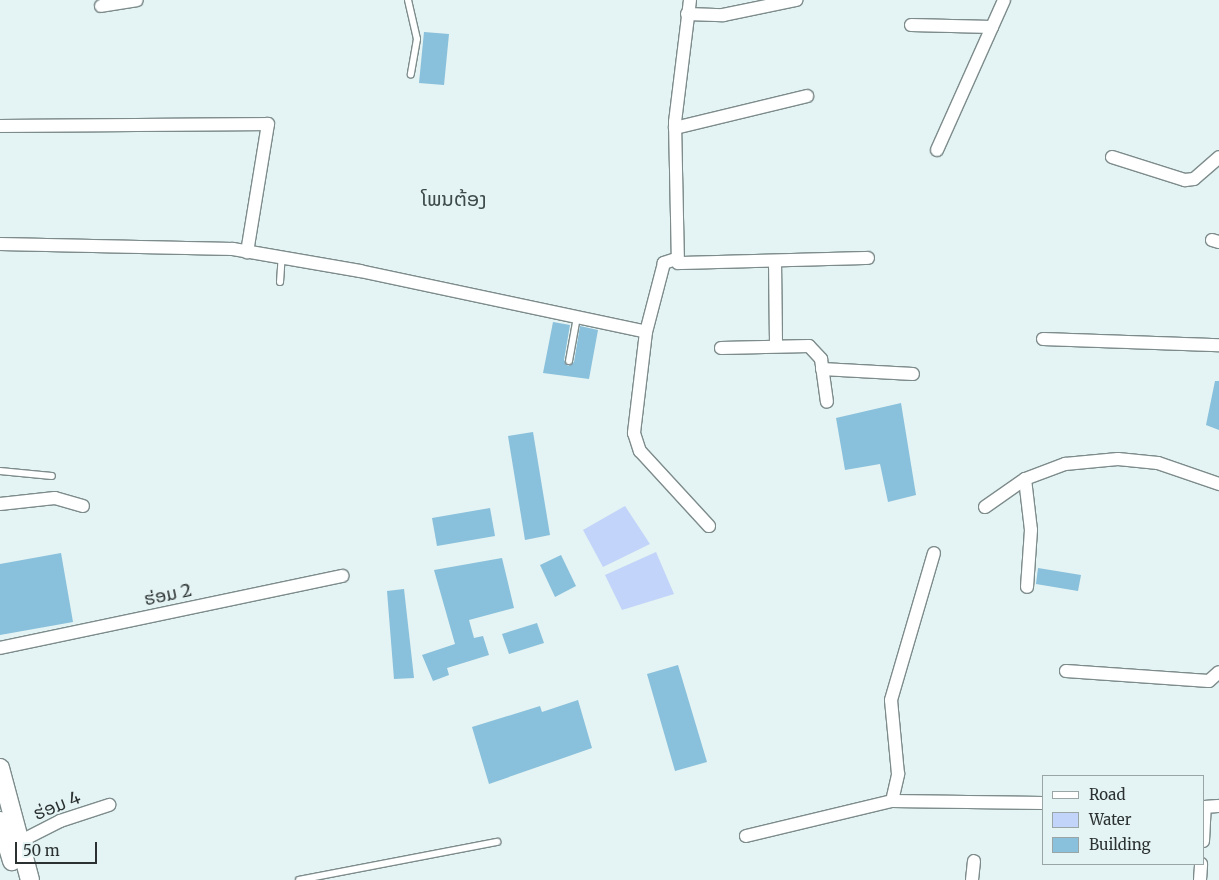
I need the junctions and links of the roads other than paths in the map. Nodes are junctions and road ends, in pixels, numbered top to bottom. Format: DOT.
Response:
graph roads {
  1 [pos="137,0"];
  2 [pos="408,0"];
  3 [pos="690,0"];
  4 [pos="796,0"];
  5 [pos="1004,0"];
  6 [pos="101,6"];
  7 [pos="687,14"];
  8 [pos="911,25"];
  9 [pos="992,27"];
  10 [pos="411,74"];
  11 [pos="807,96"];
  12 [pos="0,126"];
  13 [pos="675,128"];
  14 [pos="938,150"];
  15 [pos="1112,157"];
  16 [pos="1219,157"];
  17 [pos="0,244"];
  18 [pos="247,252"];
  19 [pos="282,256"];
  20 [pos="868,258"];
  21 [pos="676,259"];
  22 [pos="775,261"];
  23 [pos="280,282"];
  24 [pos="577,317"];
  25 [pos="646,332"];
  26 [pos="1043,339"];
  27 [pos="776,345"];
  28 [pos="1219,345"];
  29 [pos="721,348"];
  30 [pos="569,361"];
  31 [pos="822,369"];
  32 [pos="913,374"];
  33 [pos="827,402"];
  34 [pos="0,471"];
  35 [pos="52,476"];
  36 [pos="1025,479"];
  37 [pos="1219,484"];
  38 [pos="0,504"];
  39 [pos="83,506"];
  40 [pos="985,507"];
  41 [pos="709,526"];
  42 [pos="934,553"];
  43 [pos="343,576"];
  44 [pos="1027,587"];
  45 [pos="0,648"];
  46 [pos="1066,671"];
  47 [pos="1219,672"];
  48 [pos="1,773"];
  49 [pos="892,802"];
  50 [pos="1042,803"];
  51 [pos="109,805"];
  52 [pos="1219,806"];
  53 [pos="1204,807"];
  54 [pos="0,820"];
  55 [pos="746,836"];
  56 [pos="19,842"];
  57 [pos="497,842"];
  58 [pos="974,861"];
  59 [pos="1201,865"];
  60 [pos="18,880"];
  61 [pos="30,880"];
  62 [pos="299,880"];
  63 [pos="972,880"];
  64 [pos="1200,880"];
  1 -- 6 [label="street"];
  2 -- 10 [label="lane"];
  3 -- 7 [label="street"];
  4 -- 7 [label="street"];
  5 -- 9 [label="street"];
  7 -- 13 [label="street"];
  8 -- 9 [label="street"];
  9 -- 14 [label="street"];
  11 -- 13 [label="street"];
  12 -- 18 [label="street"];
  13 -- 21 [label="street"];
  15 -- 16 [label="street"];
  17 -- 18 [label="street"];
  18 -- 19 [label="street"];
  19 -- 23 [label="lane"];
  19 -- 24 [label="street"];
  20 -- 22 [label="street"];
  21 -- 22 [label="street"];
  21 -- 25 [label="street"];
  22 -- 27 [label="street"];
  24 -- 25 [label="street"];
  24 -- 30 [label="lane"];
  25 -- 41 [label="street"];
  26 -- 28 [label="street"];
  27 -- 29 [label="street"];
  27 -- 31 [label="street"];
  31 -- 32 [label="street"];
  31 -- 33 [label="street"];
  34 -- 35 [label="lane"];
  36 -- 37 [label="street"];
  36 -- 40 [label="street"];
  36 -- 44 [label="street"];
  38 -- 39 [label="street"];
  42 -- 49 [label="street"];
  43 -- 45 [label="street, ຮ່ອມ 2"];
  46 -- 47 [label="street"];
  48 -- 56 [label="main road"];
  49 -- 50 [label="street"];
  49 -- 55 [label="street"];
  51 -- 56 [label="street, ຮ່ອມ 4"];
  52 -- 53 [label="street"];
  54 -- 60 [label="main road"];
  56 -- 61 [label="main road"];
  57 -- 62 [label="lane"];
  58 -- 63 [label="street"];
  59 -- 64 [label="street"];
}
